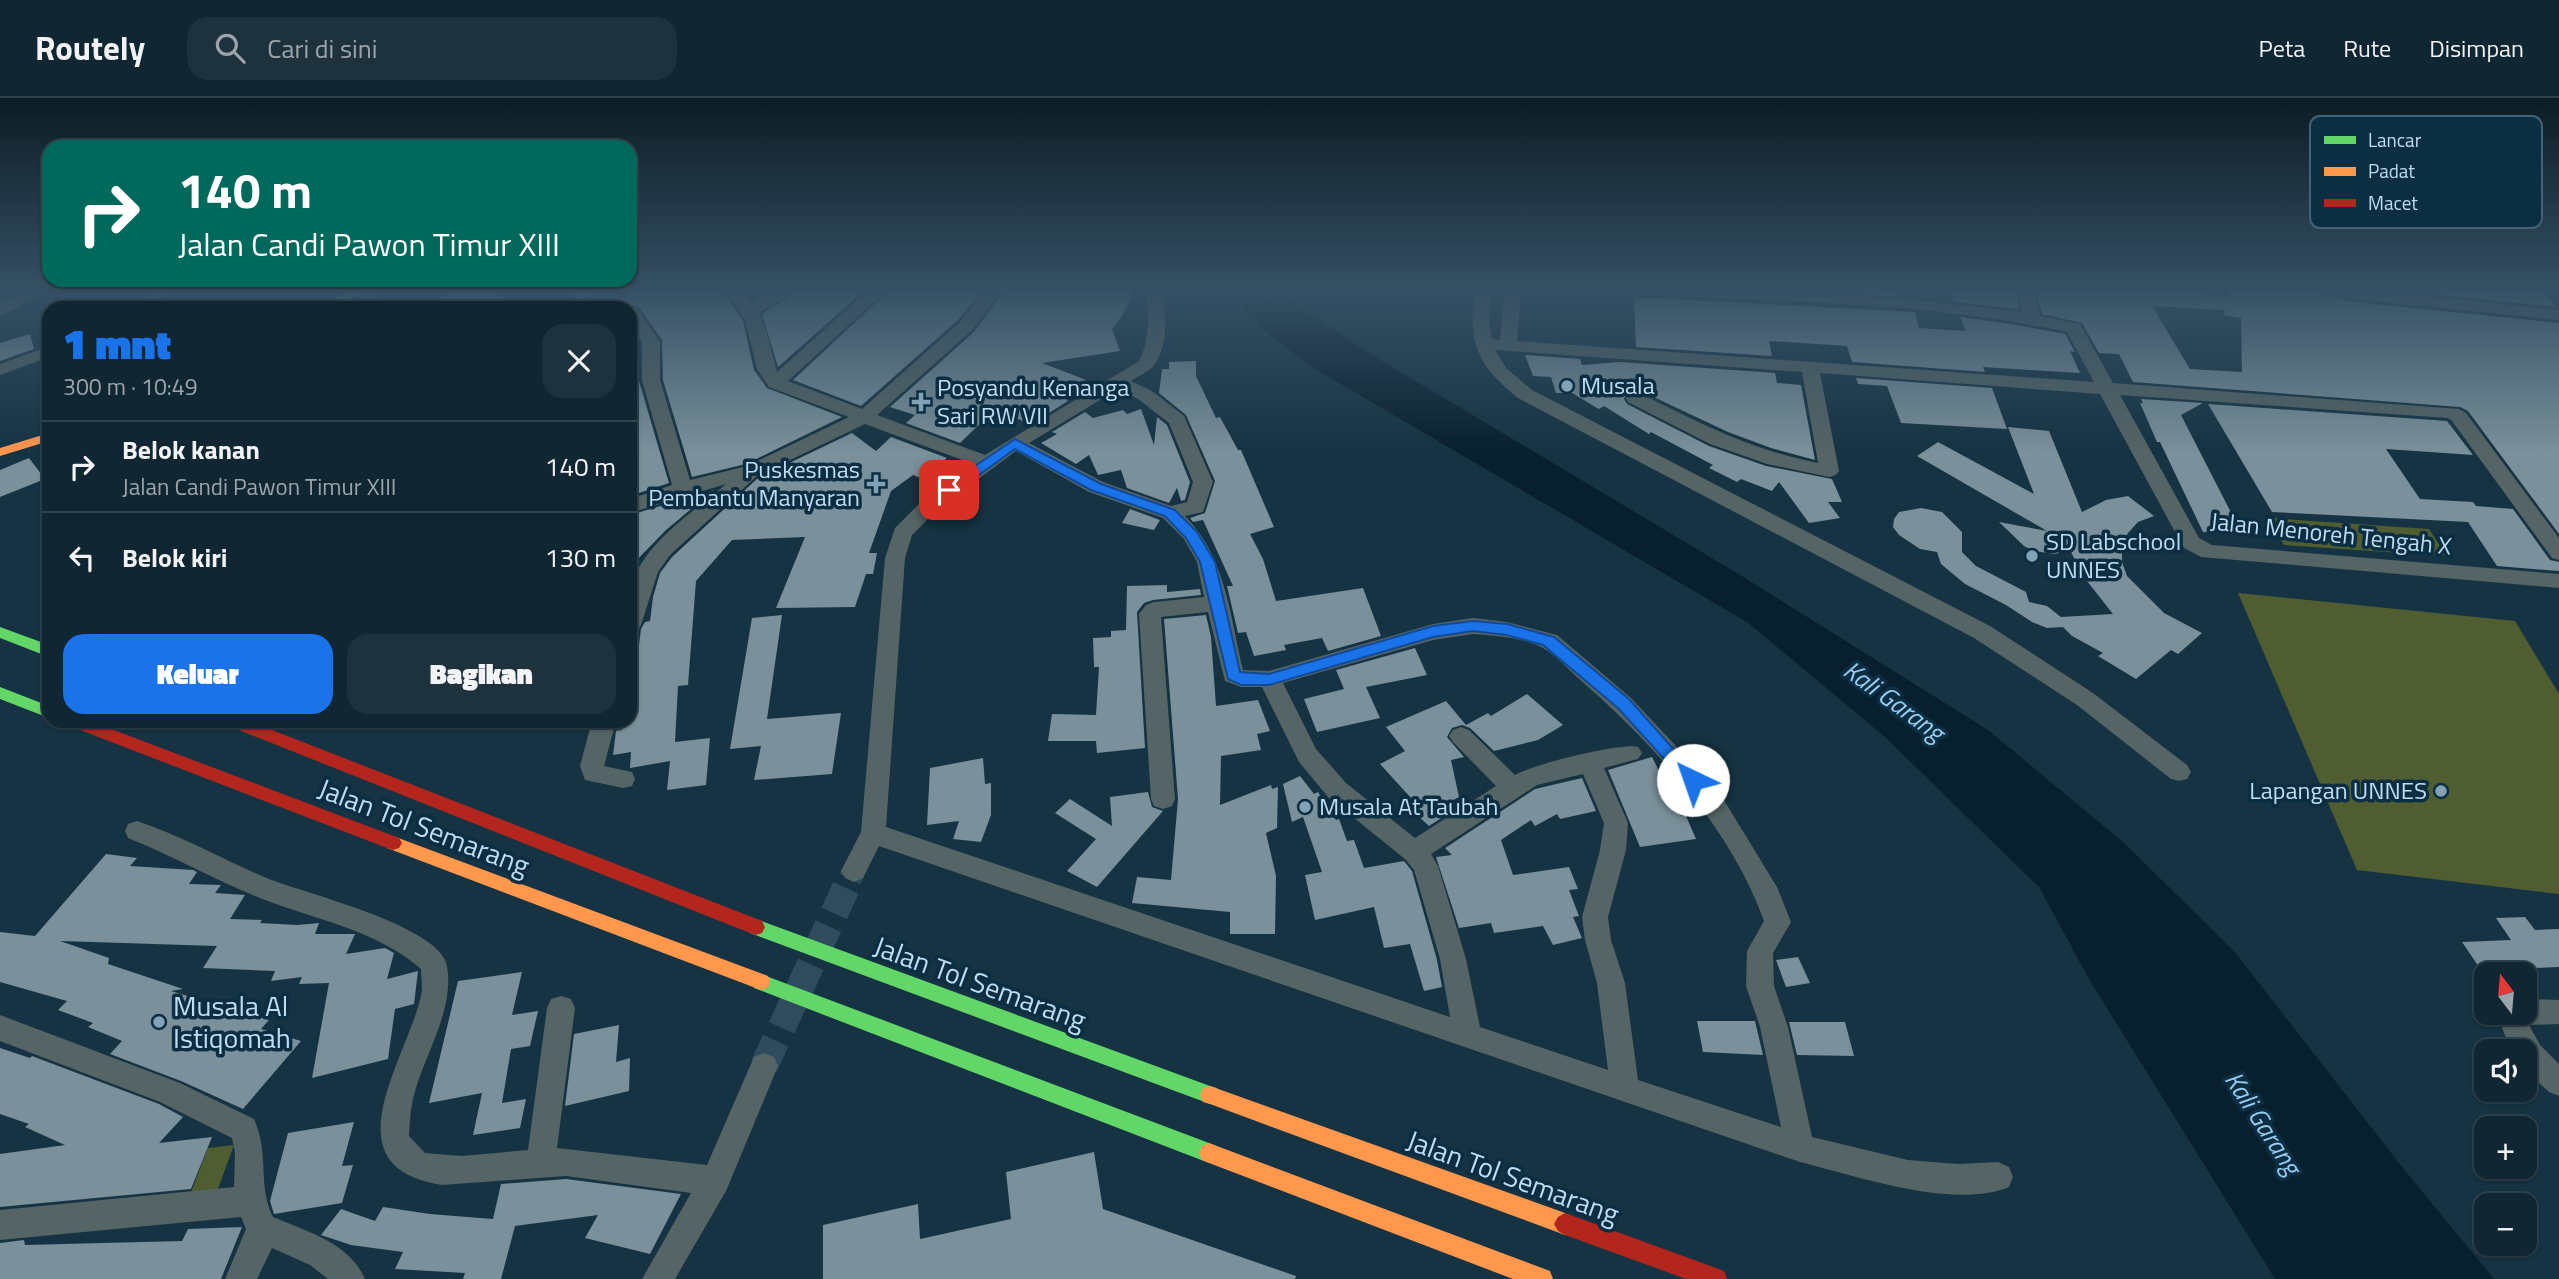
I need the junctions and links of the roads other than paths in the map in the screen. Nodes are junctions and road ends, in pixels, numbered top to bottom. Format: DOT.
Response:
graph roads {
  1 [pos="651,343"];
  2 [pos="760,343"];
  3 [pos="820,343"];
  4 [pos="947,343"];
  5 [pos="1156,343"];
  6 [pos="2083,343"];
  7 [pos="1482,344"];
  8 [pos="1508,346"];
  9 [pos="42,354"];
  10 [pos="1810,369"];
  11 [pos="0,370"];
  12 [pos="1119,382"];
  13 [pos="775,383"];
  14 [pos="2108,388"];
  15 [pos="1635,398"];
  16 [pos="864,417"];
  17 [pos="42,439"];
  18 [pos="1015,443"];
  19 [pos="0,453"];
  20 [pos="985,462"];
  21 [pos="753,471"];
  22 [pos="683,488"];
  23 [pos="637,504"];
  24 [pos="1170,513"];
  25 [pos="2559,553"];
  26 [pos="2559,581"];
  27 [pos="1218,603"];
  28 [pos="637,604"];
  29 [pos="0,632"];
  30 [pos="42,648"];
  31 [pos="1269,679"];
  32 [pos="0,693"];
  33 [pos="42,709"];
  34 [pos="91,728"];
  35 [pos="250,728"];
  36 [pos="602,728"];
  37 [pos="1461,736"];
  38 [pos="1630,753"];
  39 [pos="1589,762"];
  40 [pos="2179,772"];
  41 [pos="623,779"];
  42 [pos="1512,787"];
  43 [pos="1163,799"];
  44 [pos="137,831"];
  45 [pos="873,832"];
  46 [pos="1414,852"];
  47 [pos="854,871"];
  48 [pos="561,1008"];
  49 [pos="2559,1012"];
  50 [pos="0,1028"];
  51 [pos="1468,1037"];
  52 [pos="764,1066"];
  53 [pos="2559,1083"];
  54 [pos="1625,1089"];
  55 [pos="1800,1148"];
  56 [pos="541,1161"];
  57 [pos="1998,1177"];
  58 [pos="715,1181"];
  59 [pos="255,1215"];
  60 [pos="0,1225"];
  61 [pos="241,1279"];
  62 [pos="349,1279"];
  63 [pos="658,1279"];
  64 [pos="1542,1279"];
  65 [pos="1716,1279"];
  1 -- 22 [label="street"];
  2 -- 13 [label="street"];
  3 -- 13 [label="street"];
  4 -- 16 [label="street"];
  5 -- 12 [label="street"];
  6 -- 14 [label="street, Jalan Menoreh Tengah X"];
  7 -- 8 [label="street"];
  7 -- 40 [label="street"];
  8 -- 10 [label="street"];
  9 -- 11 [label="street"];
  10 -- 14 [label="street"];
  10 -- 15 [label="street"];
  12 -- 18 [label="street"];
  12 -- 24 [label="street"];
  13 -- 16 [label="street"];
  14 -- 25 [label="street"];
  14 -- 26 [label="street, Jalan Menoreh Tengah X"];
  16 -- 20 [label="street"];
  16 -- 21 [label="street"];
  17 -- 19 [label="main road"];
  18 -- 20 [label="street"];
  18 -- 24 [label="street"];
  20 -- 45 [label="street"];
  21 -- 22 [label="street"];
  21 -- 28 [label="street"];
  22 -- 23 [label="street"];
  24 -- 27 [label="street"];
  27 -- 31 [label="street"];
  27 -- 43 [label="street"];
  29 -- 30 [label="main road"];
  31 -- 46 [label="street"];
  31 -- 55 [label="street"];
  32 -- 33 [label="main road"];
  34 -- 64 [label="main road, Jalan Tol Semarang"];
  35 -- 65 [label="main road, Jalan Tol Semarang"];
  36 -- 41 [label="street"];
  37 -- 42 [label="street"];
  38 -- 39 [label="street"];
  39 -- 42 [label="street"];
  39 -- 54 [label="street"];
  42 -- 46 [label="street"];
  44 -- 56 [label="street"];
  45 -- 47 [label="street"];
  45 -- 51 [label="street"];
  46 -- 51 [label="street"];
  48 -- 56 [label="street"];
  49 -- 53 [label="street"];
  50 -- 59 [label="street"];
  51 -- 54 [label="street"];
  52 -- 58 [label="street"];
  54 -- 55 [label="street"];
  55 -- 57 [label="street"];
  56 -- 58 [label="street"];
  58 -- 63 [label="street"];
  59 -- 60 [label="street"];
  59 -- 61 [label="street"];
  59 -- 62 [label="street"];
}
